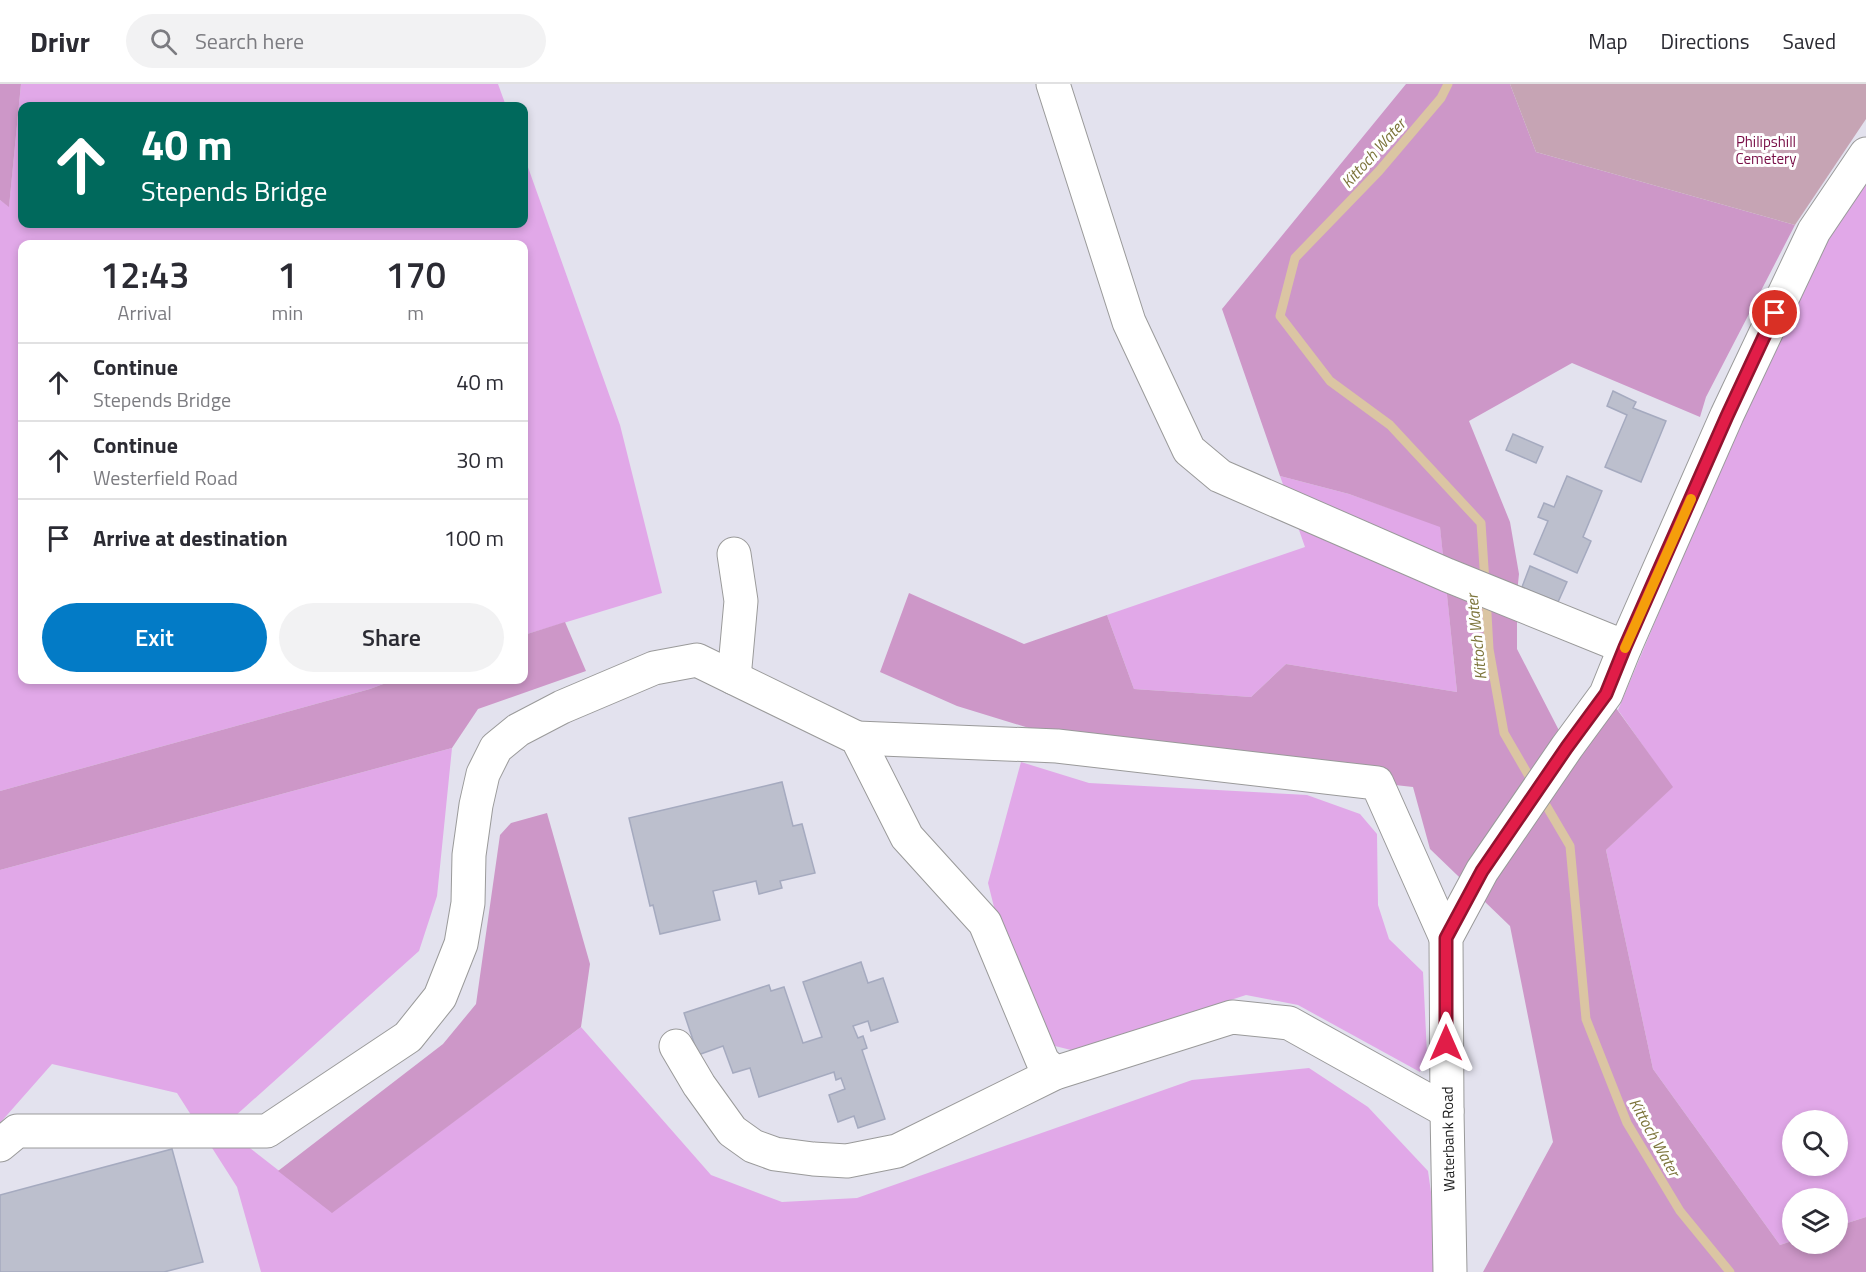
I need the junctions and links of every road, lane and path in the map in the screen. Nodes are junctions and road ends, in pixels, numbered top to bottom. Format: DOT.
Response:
graph roads {
  1 [pos="1053,84"];
  2 [pos="1866,154"];
  3 [pos="734,554"];
  4 [pos="1625,647"];
  5 [pos="734,678"];
  6 [pos="857,738"];
  7 [pos="1446,938"];
  8 [pos="676,1046"];
  9 [pos="1055,1073"];
  10 [pos="1447,1111"];
  11 [pos="0,1145"];
  12 [pos="1450,1272"];
  1 -- 4 [label="street"];
  2 -- 4 [label="street, Waterbank Road"];
  3 -- 5 [label="street"];
  4 -- 7 [label="street, Waterbank Road"];
  5 -- 6 [label="street"];
  5 -- 11 [label="street"];
  6 -- 7 [label="street"];
  6 -- 9 [label="street"];
  7 -- 10 [label="street, Waterbank Road"];
  8 -- 9 [label="street"];
  9 -- 10 [label="street"];
  10 -- 12 [label="street, Waterbank Road"];
}
